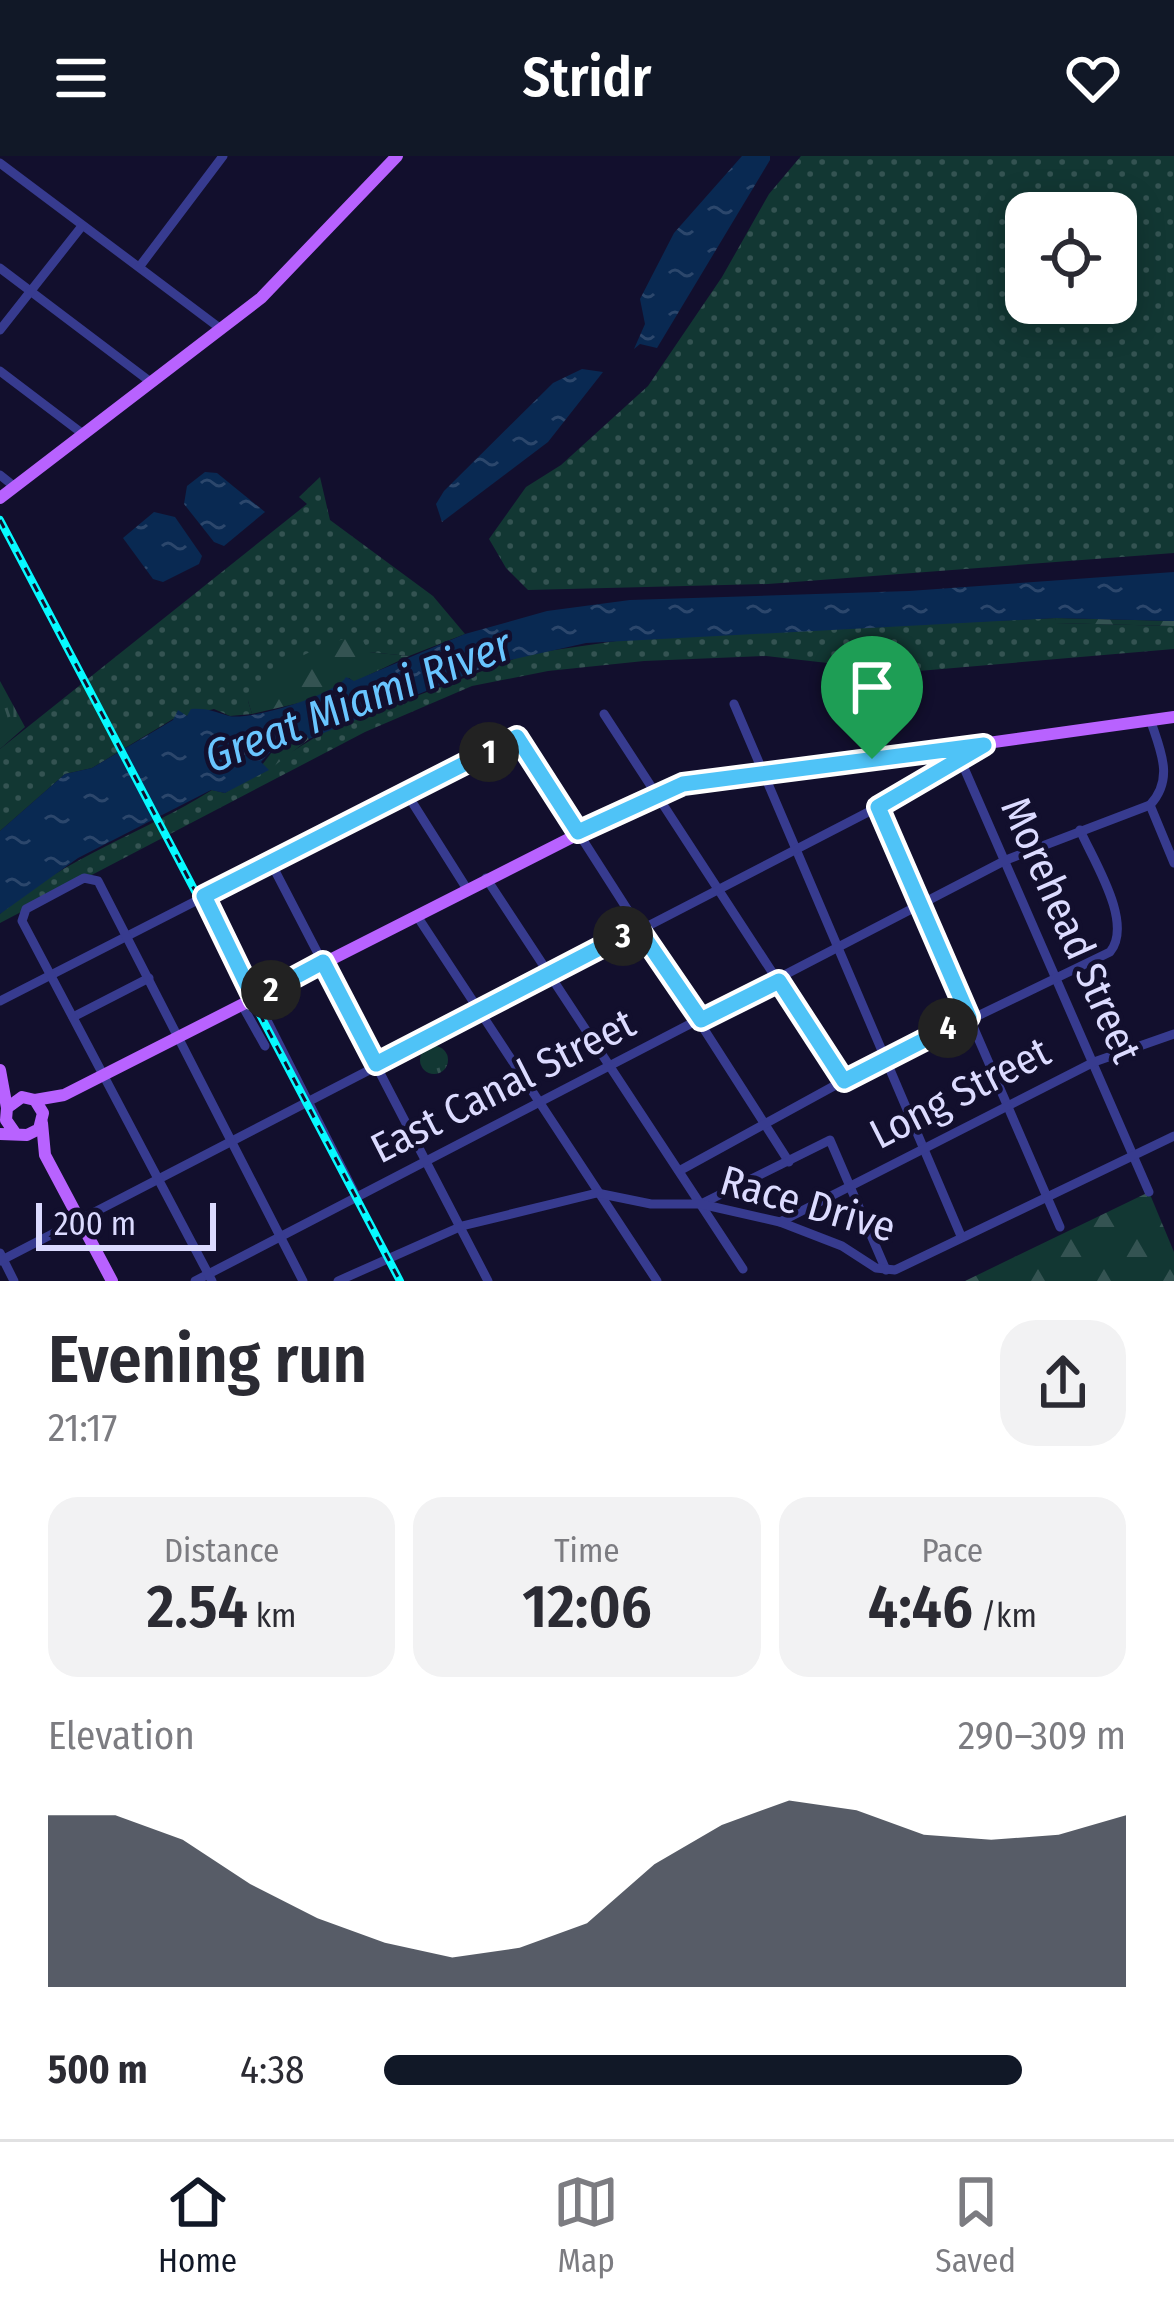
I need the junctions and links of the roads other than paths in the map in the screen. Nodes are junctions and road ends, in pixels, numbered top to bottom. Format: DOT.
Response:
graph roads {
  1 [pos="223,156"];
  2 [pos="397,156"];
  3 [pos="1,160"];
  4 [pos="82,226"];
  5 [pos="140,266"];
  6 [pos="0,268"];
  7 [pos="31,292"];
  8 [pos="221,329"];
  9 [pos="0,330"];
  10 [pos="0,371"];
  11 [pos="152,383"];
  12 [pos="83,434"];
  13 [pos="0,475"];
  14 [pos="15,487"];
  15 [pos="0,498"];
  16 [pos="734,704"];
  17 [pos="604,714"];
  18 [pos="1174,717"];
  19 [pos="1151,722"];
  20 [pos="984,745"];
  21 [pos="961,761"];
  22 [pos="760,772"];
  23 [pos="407,794"];
  24 [pos="656,794"];
  25 [pos="1150,805"];
  26 [pos="878,807"];
  27 [pos="1080,830"];
  28 [pos="578,832"];
  29 [pos="798,848"];
  30 [pos="1006,860"];
  31 [pos="271,862"];
  32 [pos="1174,863"];
  33 [pos="487,878"];
  34 [pos="719,888"];
  35 [pos="467,889"];
  36 [pos="204,896"];
  37 [pos="923,903"];
  38 [pos="417,916"];
  39 [pos="638,928"];
  40 [pos="127,937"];
  41 [pos="839,947"];
  42 [pos="323,962"];
  43 [pos="52,974"];
  44 [pos="1055,974"];
  45 [pos="548,976"];
  46 [pos="148,978"];
  47 [pos="779,981"];
  48 [pos="0,1001"];
  49 [pos="248,1002"];
  50 [pos="480,1012"];
  51 [pos="73,1017"];
  52 [pos="969,1017"];
  53 [pos="701,1020"];
  54 [pos="1174,1034"];
  55 [pos="179,1037"];
  56 [pos="265,1046"];
  57 [pos="886,1061"];
  58 [pos="1094,1062"];
  59 [pos="376,1064"];
  60 [pos="610,1070"];
  61 [pos="2,1073"];
  62 [pos="103,1076"];
  63 [pos="844,1081"];
  64 [pos="64,1095"];
  65 [pos="31,1096"];
  66 [pos="307,1102"];
  67 [pos="541,1106"];
  68 [pos="1008,1106"];
  69 [pos="4,1110"];
  70 [pos="43,1121"];
  71 [pos="767,1123"];
  72 [pos="0,1134"];
  73 [pos="1174,1136"];
  74 [pos="21,1137"];
  75 [pos="230,1141"];
  76 [pos="925,1147"];
  77 [pos="1130,1154"];
  78 [pos="45,1155"];
  79 [pos="428,1162"];
  80 [pos="789,1162"];
  81 [pos="679,1171"];
  82 [pos="159,1178"];
  83 [pos="850,1187"];
  84 [pos="1149,1192"];
  85 [pos="597,1193"];
  86 [pos="1045,1194"];
  87 [pos="357,1198"];
  88 [pos="701,1204"];
  89 [pos="80,1221"];
  90 [pos="780,1222"];
  91 [pos="462,1226"];
  92 [pos="1060,1227"];
  93 [pos="961,1236"];
  94 [pos="281,1238"];
  95 [pos="1,1258"];
  96 [pos="743,1269"];
  97 [pos="886,1270"];
  98 [pos="210,1278"];
  99 [pos="14,1281"];
  100 [pos="112,1281"];
  101 [pos="195,1281"];
  102 [pos="303,1281"];
  103 [pos="338,1281"];
  104 [pos="488,1281"];
  105 [pos="656,1281"];
  1 -- 5 [label="street"];
  2 -- 8 [label="main road"];
  3 -- 4 [label="street"];
  4 -- 5 [label="street"];
  4 -- 7 [label="street"];
  5 -- 8 [label="street"];
  6 -- 7 [label="street"];
  7 -- 9 [label="street"];
  7 -- 11 [label="street"];
  8 -- 11 [label="main road"];
  10 -- 12 [label="street"];
  11 -- 12 [label="main road"];
  12 -- 14 [label="main road"];
  13 -- 14 [label="street"];
  14 -- 15 [label="main road"];
  16 -- 22 [label="street"];
  17 -- 24 [label="street"];
  18 -- 19 [label="main road"];
  19 -- 20 [label="main road"];
  19 -- 25 [label="street"];
  20 -- 21 [label="street"];
  20 -- 22 [label="main road"];
  21 -- 26 [label="street"];
  21 -- 30 [label="street, Morehead Street"];
  22 -- 24 [label="main road"];
  22 -- 29 [label="street"];
  23 -- 28 [label="street"];
  23 -- 31 [label="street"];
  23 -- 35 [label="street"];
  24 -- 28 [label="main road"];
  24 -- 34 [label="street"];
  25 -- 27 [label="street, East Canal Street"];
  25 -- 32 [label="street"];
  26 -- 29 [label="street"];
  26 -- 37 [label="street"];
  27 -- 30 [label="street, East Canal Street"];
  27 -- 44 [label="street"];
  28 -- 33 [label="main road"];
  28 -- 39 [label="street"];
  29 -- 34 [label="street"];
  29 -- 41 [label="street"];
  30 -- 37 [label="street, East Canal Street"];
  30 -- 44 [label="street, Morehead Street"];
  31 -- 36 [label="street"];
  31 -- 42 [label="street"];
  33 -- 35 [label="main road"];
  33 -- 45 [label="street"];
  34 -- 39 [label="street"];
  34 -- 47 [label="street"];
  35 -- 38 [label="main road"];
  36 -- 40 [label="street"];
  36 -- 49 [label="street"];
  37 -- 41 [label="street, East Canal Street"];
  37 -- 52 [label="street"];
  38 -- 42 [label="main road"];
  38 -- 50 [label="street"];
  39 -- 45 [label="street"];
  39 -- 53 [label="street"];
  40 -- 43 [label="street"];
  40 -- 43 [label="street"];
  40 -- 46 [label="street"];
  41 -- 47 [label="street, East Canal Street"];
  41 -- 57 [label="street"];
  42 -- 49 [label="main road"];
  42 -- 59 [label="street"];
  43 -- 48 [label="street"];
  43 -- 51 [label="street"];
  44 -- 52 [label="street"];
  44 -- 58 [label="street, Morehead Street"];
  45 -- 50 [label="street"];
  45 -- 60 [label="street"];
  46 -- 51 [label="street"];
  46 -- 55 [label="street"];
  47 -- 53 [label="street, East Canal Street"];
  47 -- 63 [label="street"];
  49 -- 55 [label="main road"];
  49 -- 56 [label="street"];
  49 -- 66 [label="street"];
  50 -- 59 [label="street"];
  50 -- 67 [label="street"];
  51 -- 62 [label="street"];
  52 -- 57 [label="street"];
  52 -- 68 [label="street"];
  53 -- 60 [label="street, East Canal Street"];
  53 -- 71 [label="street"];
  54 -- 58 [label="street, Long Street"];
  55 -- 62 [label="main road"];
  55 -- 75 [label="street"];
  57 -- 63 [label="street"];
  57 -- 76 [label="street"];
  58 -- 68 [label="street, Long Street"];
  58 -- 77 [label="street, Morehead Street"];
  59 -- 66 [label="street"];
  59 -- 79 [label="street"];
  60 -- 67 [label="street, East Canal Street"];
  60 -- 81 [label="street"];
  61 -- 65 [label="main road"];
  61 -- 69 [label="main road"];
  62 -- 64 [label="main road"];
  62 -- 82 [label="street"];
  63 -- 71 [label="street"];
  64 -- 65 [label="main road"];
  64 -- 70 [label="main road"];
  65 -- 69 [label="main road"];
  65 -- 70 [label="main road"];
  66 -- 75 [label="street"];
  66 -- 87 [label="street"];
  67 -- 79 [label="street, East Canal Street"];
  67 -- 85 [label="street"];
  68 -- 76 [label="street, Long Street"];
  68 -- 86 [label="street"];
  69 -- 74 [label="main road"];
  70 -- 74 [label="main road"];
  70 -- 78 [label="main road"];
  71 -- 80 [label="street"];
  71 -- 81 [label="street"];
  72 -- 74 [label="main road"];
  73 -- 77 [label="street, Race Drive"];
  74 -- 78 [label="main road"];
  75 -- 82 [label="street"];
  75 -- 94 [label="street"];
  76 -- 83 [label="street, Long Street"];
  76 -- 93 [label="street"];
  77 -- 84 [label="street, Morehead Street"];
  77 -- 86 [label="street, Race Drive"];
  78 -- 89 [label="main road"];
  79 -- 87 [label="street, East Canal Street"];
  79 -- 91 [label="street"];
  80 -- 83 [label="street"];
  80 -- 88 [label="street"];
  81 -- 88 [label="street"];
  82 -- 89 [label="street"];
  82 -- 98 [label="street"];
  83 -- 90 [label="street, Long Street"];
  83 -- 97 [label="street"];
  85 -- 88 [label="street, Race Drive"];
  85 -- 91 [label="street, Race Drive"];
  85 -- 105 [label="street"];
  86 -- 92 [label="street"];
  86 -- 93 [label="street, Race Drive"];
  87 -- 94 [label="street, East Canal Street"];
  88 -- 90 [label="street, Race Drive"];
  88 -- 96 [label="street"];
  89 -- 95 [label="street"];
  89 -- 100 [label="main road"];
  90 -- 97 [label="street, Race Drive"];
  91 -- 103 [label="street, Race Drive"];
  91 -- 104 [label="street"];
  93 -- 97 [label="street, Race Drive"];
  94 -- 98 [label="street, East Canal Street"];
  94 -- 102 [label="street"];
  95 -- 99 [label="street"];
  98 -- 101 [label="street, East Canal Street"];
}
